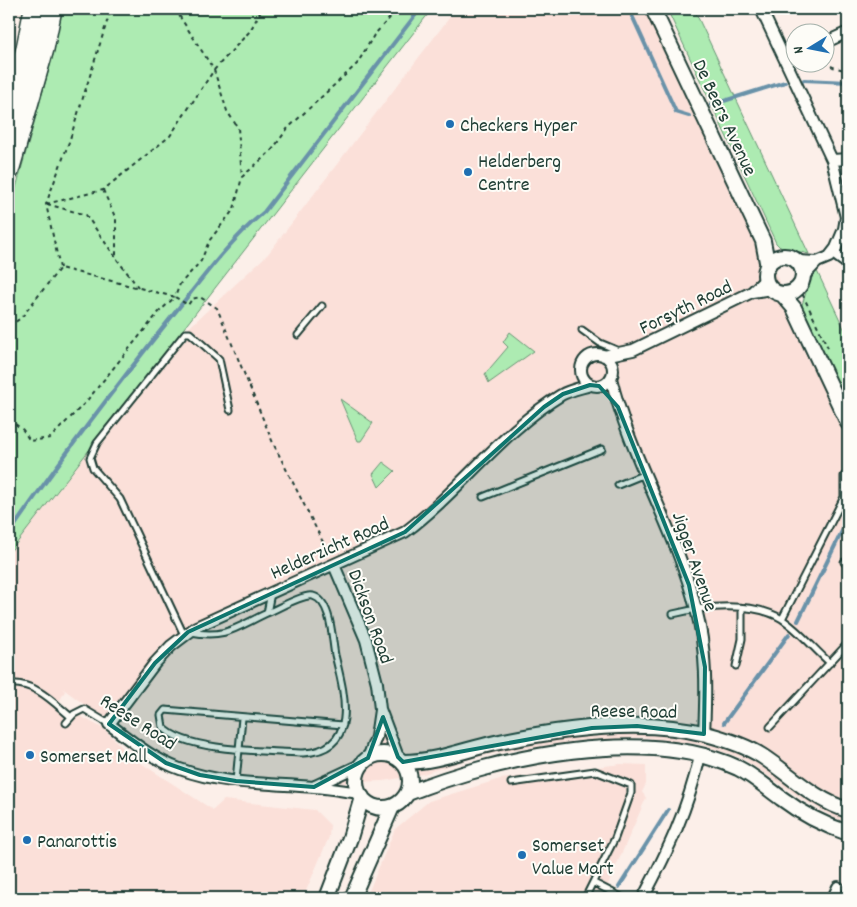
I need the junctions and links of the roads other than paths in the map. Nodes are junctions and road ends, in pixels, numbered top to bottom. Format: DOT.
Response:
graph roads {
  1 [pos="34,9"];
  2 [pos="52,9"];
  3 [pos="654,9"];
  4 [pos="761,9"];
  5 [pos="848,32"];
  6 [pos="834,38"];
  7 [pos="784,49"];
  8 [pos="795,72"];
  9 [pos="9,108"];
  10 [pos="848,158"];
  11 [pos="832,160"];
  12 [pos="9,171"];
  13 [pos="763,241"];
  14 [pos="833,253"];
  15 [pos="781,257"];
  16 [pos="797,261"];
  17 [pos="817,262"];
  18 [pos="848,264"];
  19 [pos="783,283"];
  20 [pos="322,306"];
  21 [pos="582,330"];
  22 [pos="298,335"];
  23 [pos="628,351"];
  24 [pos="604,356"];
  25 [pos="581,373"];
  26 [pos="612,374"];
  27 [pos="595,386"];
  28 [pos="563,394"];
  29 [pos="618,406"];
  30 [pos="230,410"];
  31 [pos="848,423"];
  32 [pos="602,449"];
  33 [pos="645,474"];
  34 [pos="844,476"];
  35 [pos="618,485"];
  36 [pos="483,497"];
  37 [pos="334,565"];
  38 [pos="272,592"];
  39 [pos="742,608"];
  40 [pos="696,610"];
  41 [pos="267,613"];
  42 [pos="673,614"];
  43 [pos="782,619"];
  44 [pos="186,634"];
  45 [pos="848,644"];
  46 [pos="830,663"];
  47 [pos="736,666"];
  48 [pos="9,684"];
  49 [pos="380,709"];
  50 [pos="71,717"];
  51 [pos="242,718"];
  52 [pos="66,723"];
  53 [pos="109,724"];
  54 [pos="343,725"];
  55 [pos="770,727"];
  56 [pos="704,734"];
  57 [pos="239,748"];
  58 [pos="700,756"];
  59 [pos="400,760"];
  60 [pos="365,761"];
  61 [pos="236,781"];
  62 [pos="510,783"];
  63 [pos="314,786"];
  64 [pos="408,793"];
  65 [pos="360,795"];
  66 [pos="392,807"];
  67 [pos="848,810"];
  68 [pos="848,833"];
  69 [pos="594,883"];
  70 [pos="838,886"];
  71 [pos="327,898"];
  72 [pos="352,898"];
  73 [pos="586,898"];
  74 [pos="623,898"];
  75 [pos="643,898"];
  76 [pos="833,898"];
  1 -- 9 [label="highway"];
  2 -- 12 [label="highway"];
  3 -- 13 [label="street, De Beers Avenue"];
  4 -- 7 [label="street"];
  5 -- 6 [label="street"];
  8 -- 11 [label="street"];
  10 -- 11 [label="street"];
  11 -- 14 [label="street"];
  13 -- 15 [label="street, De Beers Avenue"];
  13 -- 19 [label="street, De Beers Avenue"];
  14 -- 17 [label="street"];
  14 -- 18 [label="street"];
  15 -- 16 [label="street"];
  15 -- 19 [label="street"];
  16 -- 17 [label="street"];
  16 -- 19 [label="street"];
  17 -- 19 [label="street"];
  19 -- 23 [label="street, Forsyth Road"];
  19 -- 31 [label="street, De Beers Avenue"];
  20 -- 22 [label="lane"];
  21 -- 23 [label="lane"];
  23 -- 24 [label="street, Forsyth Road"];
  23 -- 26 [label="street, Forsyth Road"];
  24 -- 25 [label="street"];
  24 -- 26 [label="street"];
  25 -- 27 [label="street"];
  25 -- 28 [label="street, Helderzicht Road"];
  26 -- 27 [label="street"];
  26 -- 29 [label="street, Jigger Avenue"];
  27 -- 28 [label="street, Helderzicht Road"];
  27 -- 29 [label="street, Jigger Avenue"];
  28 -- 37 [label="street, Helderzicht Road"];
  29 -- 33 [label="street, Jigger Avenue"];
  30 -- 44 [label="lane"];
  32 -- 36 [label="lane"];
  33 -- 35 [label="lane"];
  33 -- 40 [label="street, Jigger Avenue"];
  34 -- 43 [label="lane"];
  37 -- 38 [label="street, Helderzicht Road"];
  37 -- 49 [label="street, Dickson Road"];
  38 -- 41 [label="lane"];
  38 -- 44 [label="street, Helderzicht Road"];
  39 -- 40 [label="lane"];
  39 -- 43 [label="lane"];
  39 -- 47 [label="lane"];
  40 -- 42 [label="lane"];
  40 -- 56 [label="street, Jigger Avenue"];
  41 -- 44 [label="lane"];
  41 -- 54 [label="lane"];
  43 -- 46 [label="lane"];
  44 -- 53 [label="street, Helderzicht Road"];
  45 -- 46 [label="lane"];
  46 -- 55 [label="lane"];
  48 -- 50 [label="lane"];
  49 -- 59 [label="street, Dickson Road"];
  49 -- 60 [label="street, Dickson Road"];
  50 -- 52 [label="lane, Reese Road"];
  50 -- 53 [label="lane, Reese Road"];
  51 -- 54 [label="lane"];
  51 -- 57 [label="lane"];
  51 -- 57 [label="lane"];
  53 -- 61 [label="street, Reese Road"];
  54 -- 57 [label="lane"];
  56 -- 59 [label="street, Reese Road"];
  56 -- 67 [label="street, Reese Road"];
  57 -- 61 [label="lane"];
  58 -- 64 [label="street, Reese Road"];
  58 -- 68 [label="street, Reese Road"];
  58 -- 75 [label="street"];
  59 -- 60 [label="street"];
  59 -- 64 [label="street"];
  60 -- 63 [label="street, Reese Road"];
  60 -- 65 [label="street"];
  61 -- 63 [label="street, Reese Road"];
  62 -- 69 [label="lane"];
  63 -- 65 [label="street, Reese Road"];
  64 -- 66 [label="street"];
  65 -- 66 [label="street"];
  65 -- 71 [label="street"];
  66 -- 72 [label="street"];
  69 -- 73 [label="lane"];
  69 -- 74 [label="lane"];
  70 -- 76 [label="street"];
}
